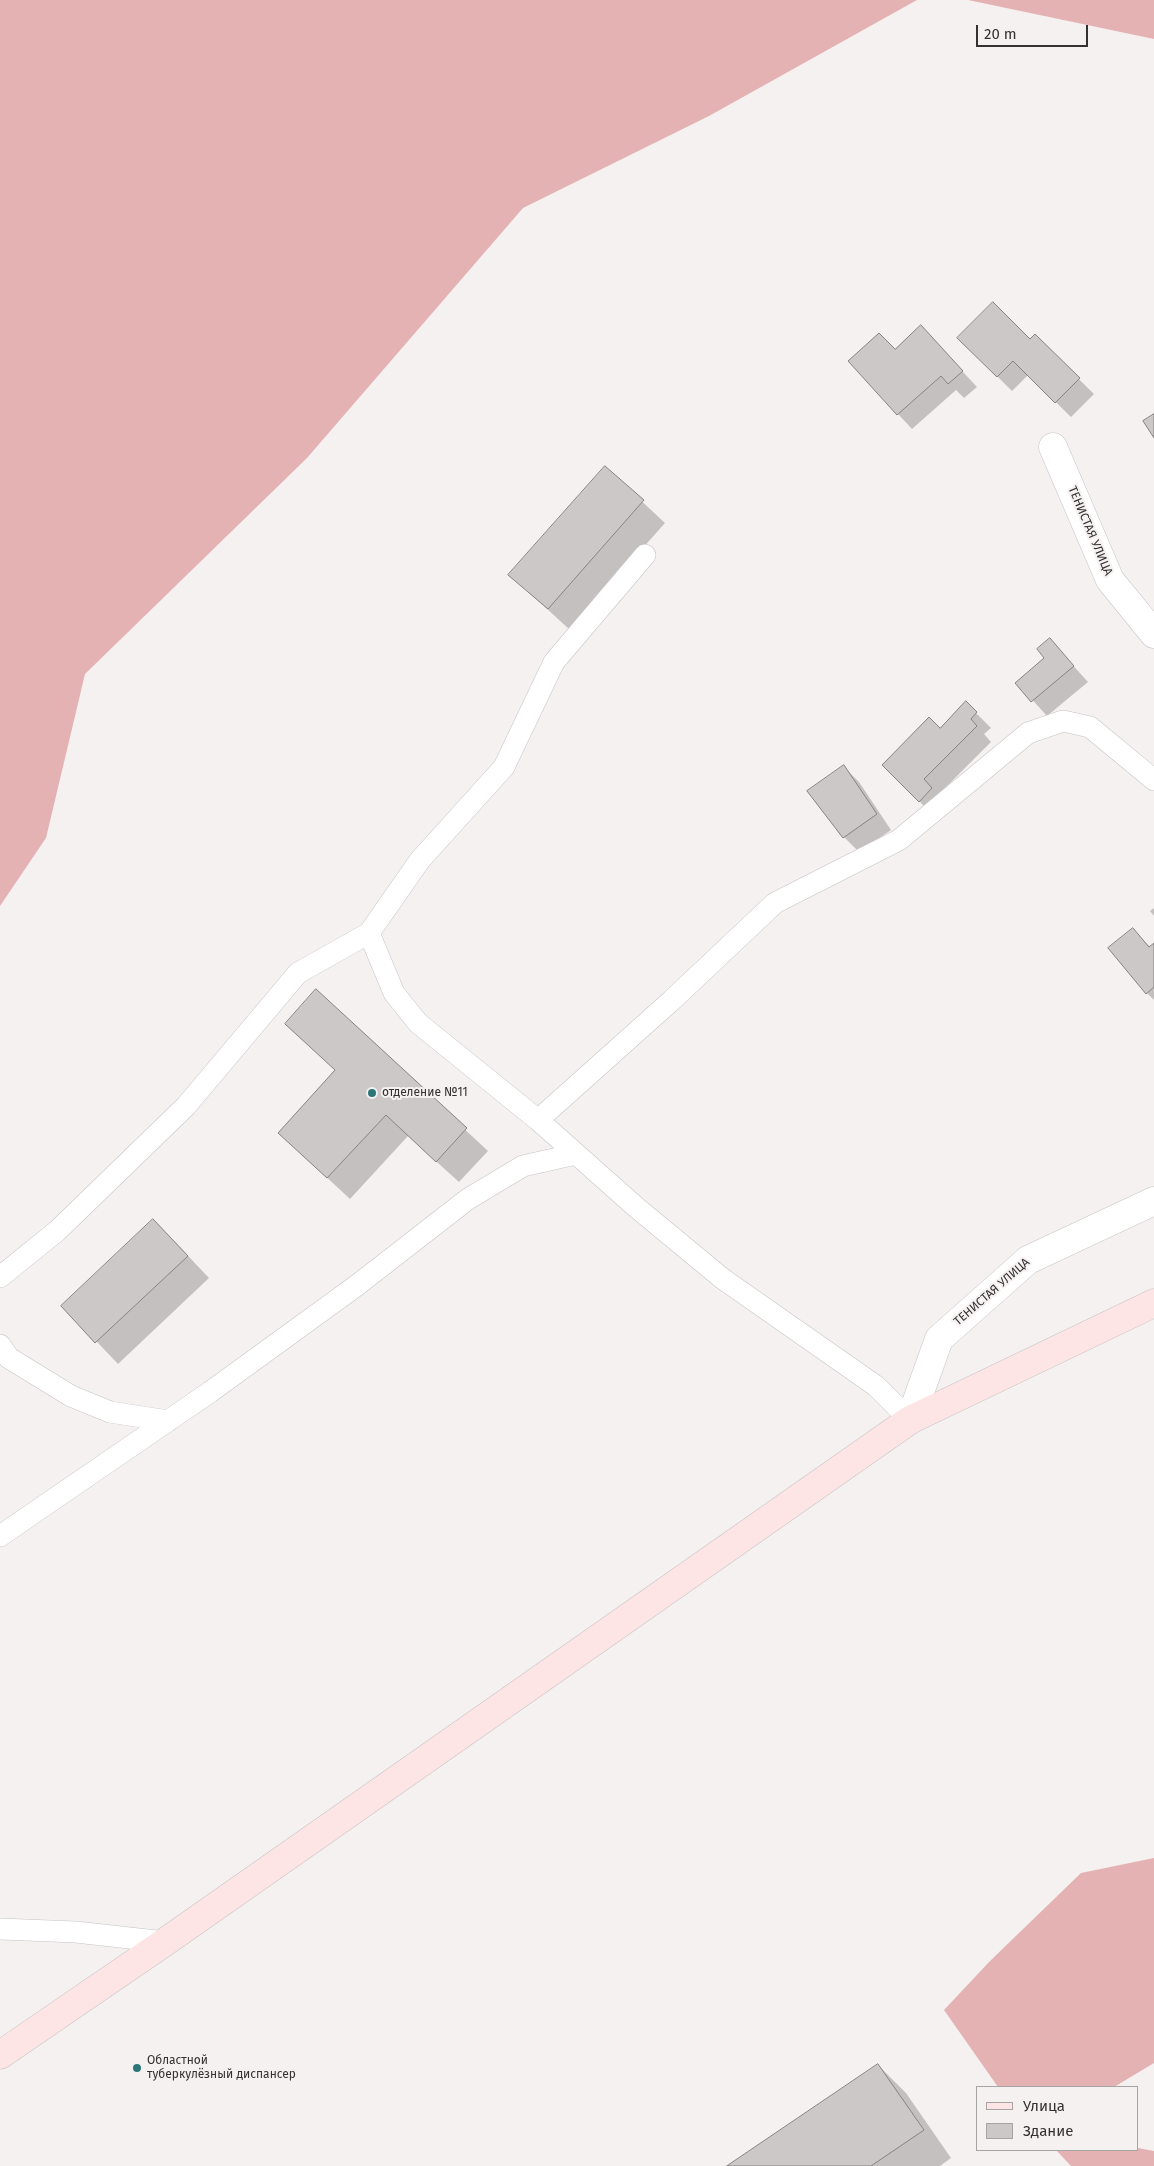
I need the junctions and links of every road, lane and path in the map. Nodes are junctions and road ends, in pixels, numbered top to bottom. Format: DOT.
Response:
graph roads {
  1 [pos="1053,447"];
  2 [pos="645,555"];
  3 [pos="1154,634"];
  4 [pos="1154,780"];
  5 [pos="370,933"];
  6 [pos="538,1120"];
  7 [pos="576,1154"];
  8 [pos="1154,1200"];
  9 [pos="0,1277"];
  10 [pos="1154,1303"];
  11 [pos="0,1345"];
  12 [pos="910,1420"];
  13 [pos="168,1421"];
  14 [pos="0,1536"];
  15 [pos="0,1930"];
  16 [pos="165,1942"];
  17 [pos="0,2055"];
  1 -- 3 [label="street, ТЕНИСТАЯ УЛИЦА"];
  2 -- 5 [label="lane"];
  4 -- 6 [label="lane"];
  5 -- 6 [label="lane"];
  5 -- 9 [label="lane"];
  6 -- 7 [label="lane"];
  7 -- 12 [label="lane"];
  7 -- 13 [label="lane"];
  8 -- 12 [label="street, ТЕНИСТАЯ УЛИЦА"];
  10 -- 12 [label="street"];
  11 -- 13 [label="lane"];
  12 -- 16 [label="street"];
  13 -- 14 [label="lane"];
  15 -- 16 [label="lane"];
  16 -- 17 [label="street"];
}
